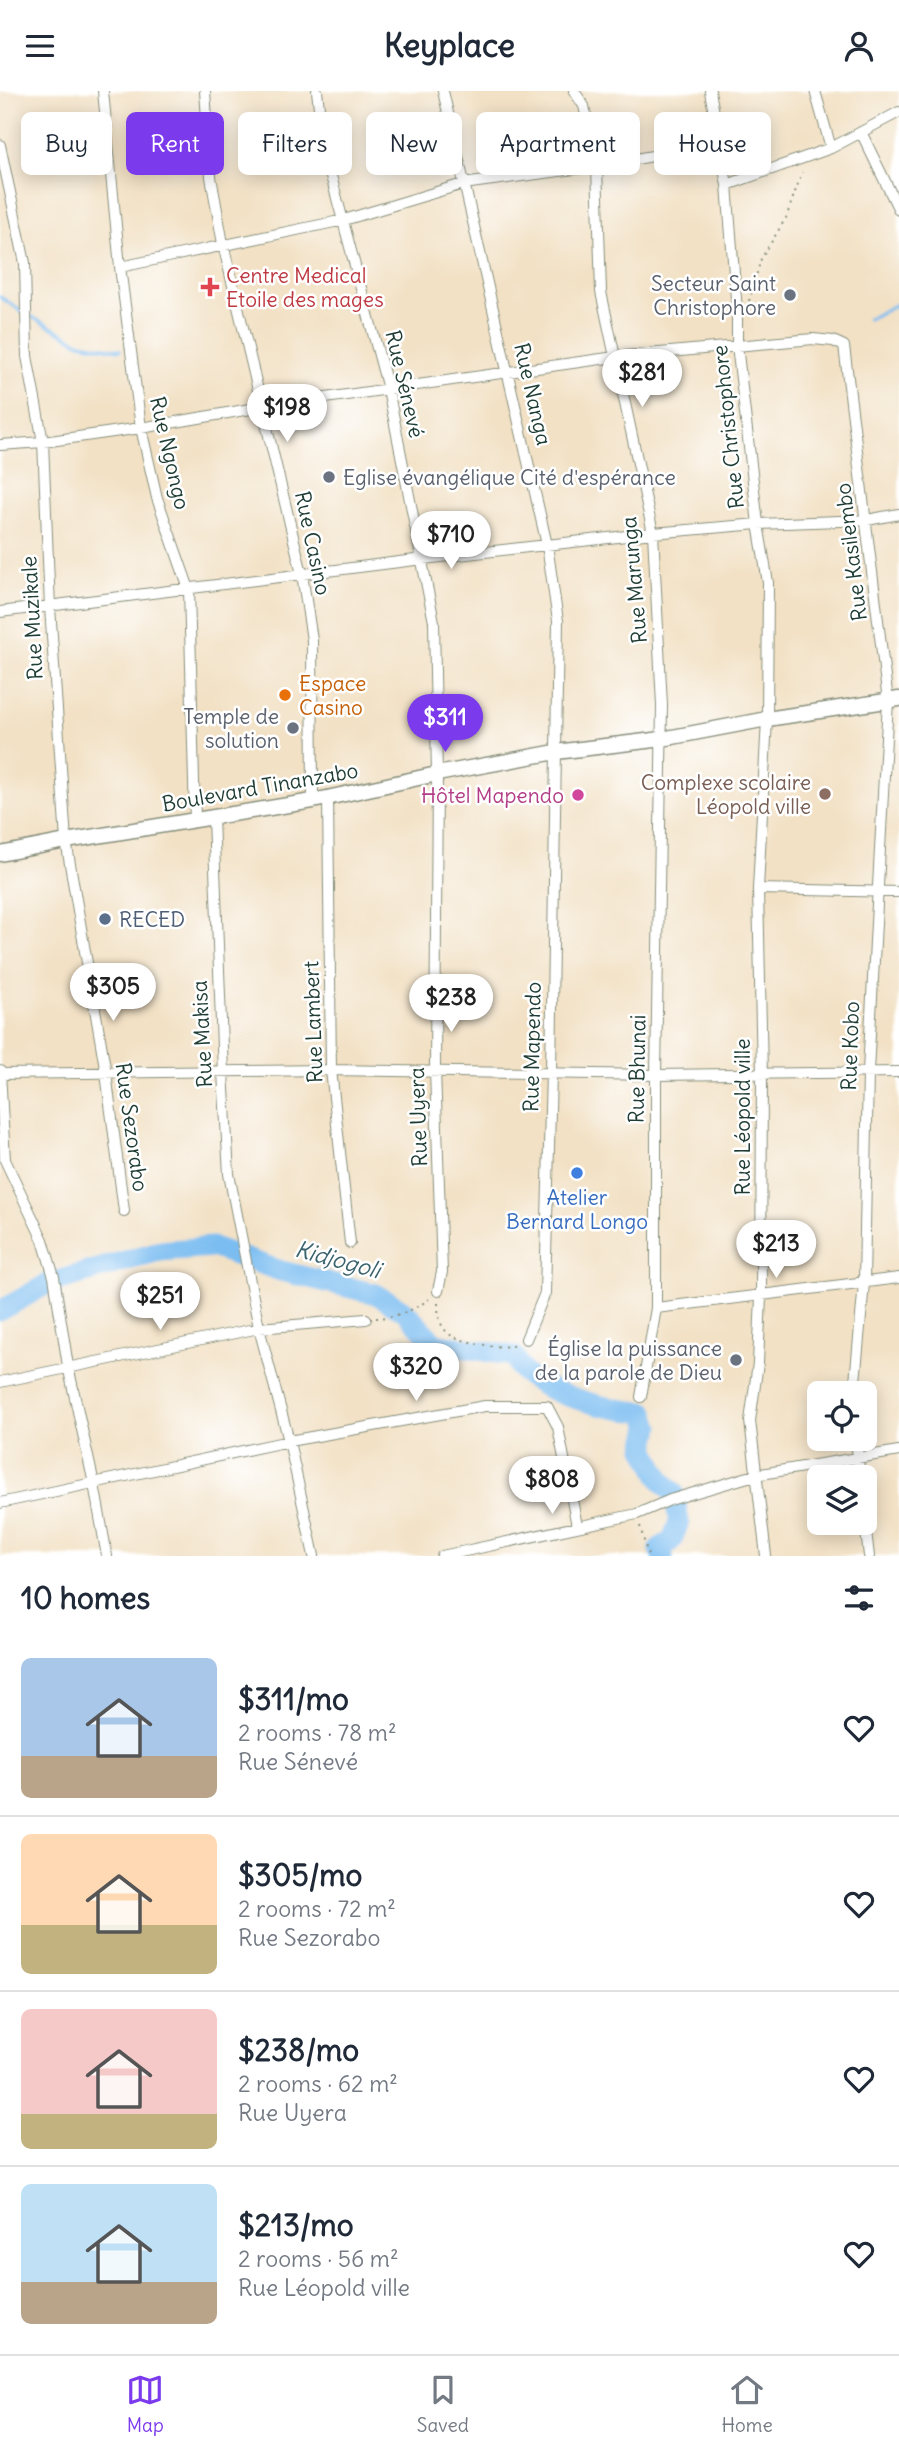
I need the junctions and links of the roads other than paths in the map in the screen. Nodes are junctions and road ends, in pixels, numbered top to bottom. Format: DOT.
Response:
graph roads {
  1 [pos="103,91"];
  2 [pos="205,91"];
  3 [pos="317,91"];
  4 [pos="443,91"];
  5 [pos="574,91"];
  6 [pos="710,91"];
  7 [pos="815,91"];
  8 [pos="585,112"];
  9 [pos="714,112"];
  10 [pos="899,112"];
  11 [pos="861,132"];
  12 [pos="0,145"];
  13 [pos="831,148"];
  14 [pos="530,175"];
  15 [pos="597,175"];
  16 [pos="725,175"];
  17 [pos="463,184"];
  18 [pos="727,185"];
  19 [pos="899,210"];
  20 [pos="344,220"];
  21 [pos="223,244"];
  22 [pos="120,267"];
  23 [pos="737,345"];
  24 [pos="615,357"];
  25 [pos="508,373"];
  26 [pos="388,389"];
  27 [pos="262,407"];
  28 [pos="141,428"];
  29 [pos="43,442"];
  30 [pos="0,445"];
  31 [pos="899,515"];
  32 [pos="867,520"];
  33 [pos="758,524"];
  34 [pos="653,533"];
  35 [pos="547,545"];
  36 [pos="423,559"];
  37 [pos="302,573"];
  38 [pos="189,589"];
  39 [pos="50,607"];
  40 [pos="0,612"];
  41 [pos="893,700"];
  42 [pos="767,719"];
  43 [pos="662,740"];
  44 [pos="556,752"];
  45 [pos="437,773"];
  46 [pos="328,798"];
  47 [pos="313,801"];
  48 [pos="213,818"];
  49 [pos="195,821"];
  50 [pos="65,841"];
  51 [pos="0,854"];
  52 [pos="758,889"];
  53 [pos="876,892"];
  54 [pos="899,892"];
  55 [pos="331,1070"];
  56 [pos="435,1070"];
  57 [pos="868,1071"];
  58 [pos="223,1072"];
  59 [pos="899,1072"];
  60 [pos="0,1073"];
  61 [pos="106,1073"];
  62 [pos="551,1073"];
  63 [pos="656,1075"];
  64 [pos="762,1075"];
  65 [pos="124,1211"];
  66 [pos="350,1244"];
  67 [pos="899,1279"];
  68 [pos="864,1283"];
  69 [pos="438,1291"];
  70 [pos="761,1297"];
  71 [pos="656,1308"];
  72 [pos="366,1319"];
  73 [pos="259,1328"];
  74 [pos="526,1339"];
  75 [pos="68,1366"];
  76 [pos="0,1381"];
  77 [pos="855,1381"];
  78 [pos="641,1397"];
  79 [pos="289,1441"];
  80 [pos="857,1451"];
  81 [pos="899,1451"];
  82 [pos="858,1457"];
  83 [pos="859,1465"];
  84 [pos="755,1475"];
  85 [pos="94,1484"];
  86 [pos="0,1503"];
  87 [pos="577,1526"];
  88 [pos="867,1535"];
  89 [pos="107,1556"];
  90 [pos="314,1556"];
  91 [pos="442,1556"];
  92 [pos="766,1556"];
  93 [pos="870,1556"];
  1 -- 22 [label="street, Rue Ngongo"];
  2 -- 21 [label="street, Rue Casino"];
  3 -- 20 [label="street, Rue Sénevé"];
  4 -- 17 [label="street, Rue Nanga"];
  5 -- 8 [label="street, Rue Marunga"];
  6 -- 9 [label="street, Rue Christophore"];
  7 -- 13 [label="street"];
  10 -- 11 [label="street"];
  11 -- 13 [label="street"];
  11 -- 19 [label="street"];
  12 -- 29 [label="street, Rue Muzikale"];
  13 -- 18 [label="street"];
  14 -- 17 [label="street"];
  15 -- 24 [label="street, Rue Marunga"];
  16 -- 18 [label="street, Rue Christophore"];
  17 -- 20 [label="street"];
  17 -- 25 [label="street, Rue Nanga"];
  18 -- 23 [label="street, Rue Christophore"];
  20 -- 21 [label="street"];
  20 -- 26 [label="street, Rue Sénevé"];
  21 -- 22 [label="street"];
  21 -- 27 [label="street, Rue Casino"];
  22 -- 28 [label="street, Rue Ngongo"];
  23 -- 24 [label="street"];
  23 -- 32 [label="street, Rue Kasilembo"];
  23 -- 33 [label="street, Rue Christophore"];
  24 -- 25 [label="street"];
  24 -- 34 [label="street, Rue Marunga"];
  25 -- 26 [label="street"];
  25 -- 35 [label="street, Rue Nanga"];
  26 -- 27 [label="street"];
  26 -- 36 [label="street, Rue Sénevé"];
  27 -- 28 [label="street"];
  27 -- 37 [label="street, Rue Casino"];
  28 -- 29 [label="street"];
  28 -- 38 [label="street, Rue Ngongo"];
  29 -- 30 [label="street"];
  29 -- 39 [label="street, Rue Muzikale"];
  31 -- 32 [label="street"];
  32 -- 33 [label="street"];
  32 -- 41 [label="street, Rue Kasilembo"];
  33 -- 34 [label="street"];
  33 -- 42 [label="street, Rue Christophore"];
  34 -- 35 [label="street"];
  34 -- 43 [label="street, Rue Marunga"];
  35 -- 36 [label="street"];
  35 -- 44 [label="street, Rue Nanga"];
  36 -- 37 [label="street"];
  36 -- 45 [label="street, Rue Sénevé"];
  37 -- 38 [label="street"];
  37 -- 47 [label="street, Rue Casino"];
  38 -- 39 [label="street"];
  38 -- 49 [label="street, Rue Ngongo"];
  39 -- 40 [label="street"];
  39 -- 50 [label="street, Rue Muzikale"];
  41 -- 42 [label="street, Boulevard Tinanzabo"];
  41 -- 53 [label="street, Rue Kobo"];
  42 -- 43 [label="street, Boulevard Tinanzabo"];
  42 -- 52 [label="street, Rue Léopold ville"];
  43 -- 44 [label="street, Boulevard Tinanzabo"];
  43 -- 63 [label="street, Rue Bhunai"];
  44 -- 45 [label="street, Boulevard Tinanzabo"];
  44 -- 62 [label="street, Rue Mapendo"];
  45 -- 46 [label="street, Boulevard Tinanzabo"];
  45 -- 56 [label="street, Rue Uyera"];
  46 -- 47 [label="street, Boulevard Tinanzabo"];
  46 -- 55 [label="street, Rue Lambert"];
  47 -- 48 [label="street, Boulevard Tinanzabo"];
  48 -- 49 [label="street, Boulevard Tinanzabo"];
  48 -- 58 [label="street, Rue Makisa"];
  49 -- 50 [label="street, Boulevard Tinanzabo"];
  50 -- 51 [label="street, Boulevard Tinanzabo"];
  50 -- 61 [label="street, Rue Sezorabo"];
  52 -- 53 [label="street"];
  52 -- 64 [label="street, Rue Léopold ville"];
  53 -- 54 [label="street"];
  53 -- 57 [label="street, Rue Kobo"];
  55 -- 56 [label="street"];
  55 -- 58 [label="street"];
  55 -- 66 [label="street, Rue Lambert"];
  56 -- 62 [label="street"];
  56 -- 69 [label="street, Rue Uyera"];
  57 -- 59 [label="street"];
  57 -- 64 [label="street"];
  57 -- 68 [label="street, Rue Kobo"];
  58 -- 61 [label="street"];
  58 -- 73 [label="street, Rue Makisa"];
  60 -- 61 [label="street"];
  60 -- 75 [label="street"];
  61 -- 65 [label="street, Rue Sezorabo"];
  62 -- 63 [label="street"];
  62 -- 74 [label="street, Rue Mapendo"];
  63 -- 64 [label="street"];
  63 -- 71 [label="street, Rue Bhunai"];
  64 -- 70 [label="street, Rue Léopold ville"];
  67 -- 68 [label="street"];
  68 -- 70 [label="street"];
  68 -- 77 [label="street, Rue Kobo"];
  70 -- 71 [label="street"];
  70 -- 84 [label="street, Rue Léopold ville"];
  71 -- 78 [label="street, Rue Bhunai"];
  72 -- 73 [label="street"];
  73 -- 75 [label="street"];
  73 -- 79 [label="street, Rue Makisa"];
  75 -- 76 [label="street"];
  75 -- 85 [label="street"];
  79 -- 85 [label="street"];
  79 -- 87 [label="street"];
  79 -- 90 [label="street, Rue Makisa"];
  80 -- 82 [label="street"];
  81 -- 82 [label="street"];
  82 -- 83 [label="street"];
  82 -- 84 [label="street"];
  84 -- 87 [label="street"];
  84 -- 92 [label="street, Rue Léopold ville"];
  85 -- 86 [label="street"];
  85 -- 89 [label="street"];
  87 -- 91 [label="street"];
  88 -- 93 [label="street"];
}
